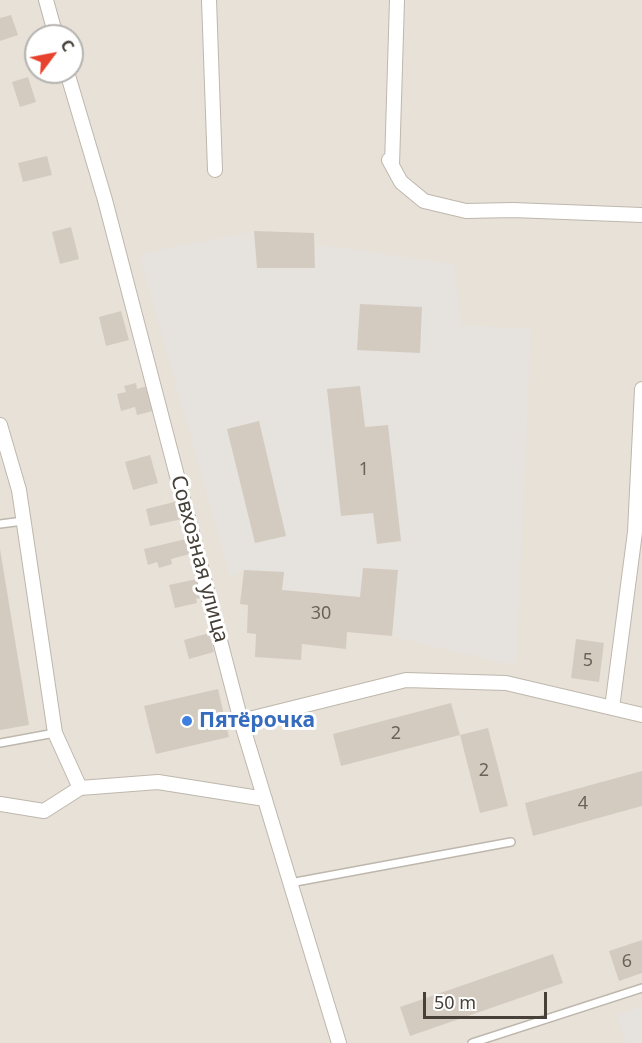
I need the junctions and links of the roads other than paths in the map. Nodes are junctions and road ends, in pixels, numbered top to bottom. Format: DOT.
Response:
graph roads {
  1 [pos="46,0"];
  2 [pos="209,0"];
  3 [pos="397,0"];
  4 [pos="53,24"];
  5 [pos="71,84"];
  6 [pos="215,170"];
  7 [pos="642,214"];
  8 [pos="642,389"];
  9 [pos="0,425"];
  10 [pos="23,521"];
  11 [pos="0,524"];
  12 [pos="612,708"];
  13 [pos="642,715"];
  14 [pos="241,721"];
  15 [pos="56,733"];
  16 [pos="0,742"];
  17 [pos="81,788"];
  18 [pos="265,799"];
  19 [pos="0,804"];
  20 [pos="511,842"];
  21 [pos="290,883"];
  22 [pos="642,988"];
  23 [pos="339,1043"];
  24 [pos="472,1043"];
  1 -- 4 [label="street"];
  2 -- 6 [label="street"];
  3 -- 7 [label="street"];
  5 -- 14 [label="street, Совхозная улица"];
  8 -- 12 [label="street"];
  9 -- 10 [label="street"];
  10 -- 11 [label="lane"];
  10 -- 15 [label="street"];
  12 -- 13 [label="street"];
  12 -- 14 [label="street"];
  14 -- 18 [label="street, Совхозная улица"];
  15 -- 16 [label="lane"];
  15 -- 17 [label="street"];
  17 -- 18 [label="street"];
  17 -- 19 [label="street"];
  18 -- 21 [label="street, Совхозная улица"];
  20 -- 21 [label="lane"];
  21 -- 23 [label="street, Совхозная улица"];
  22 -- 24 [label="lane"];
}
